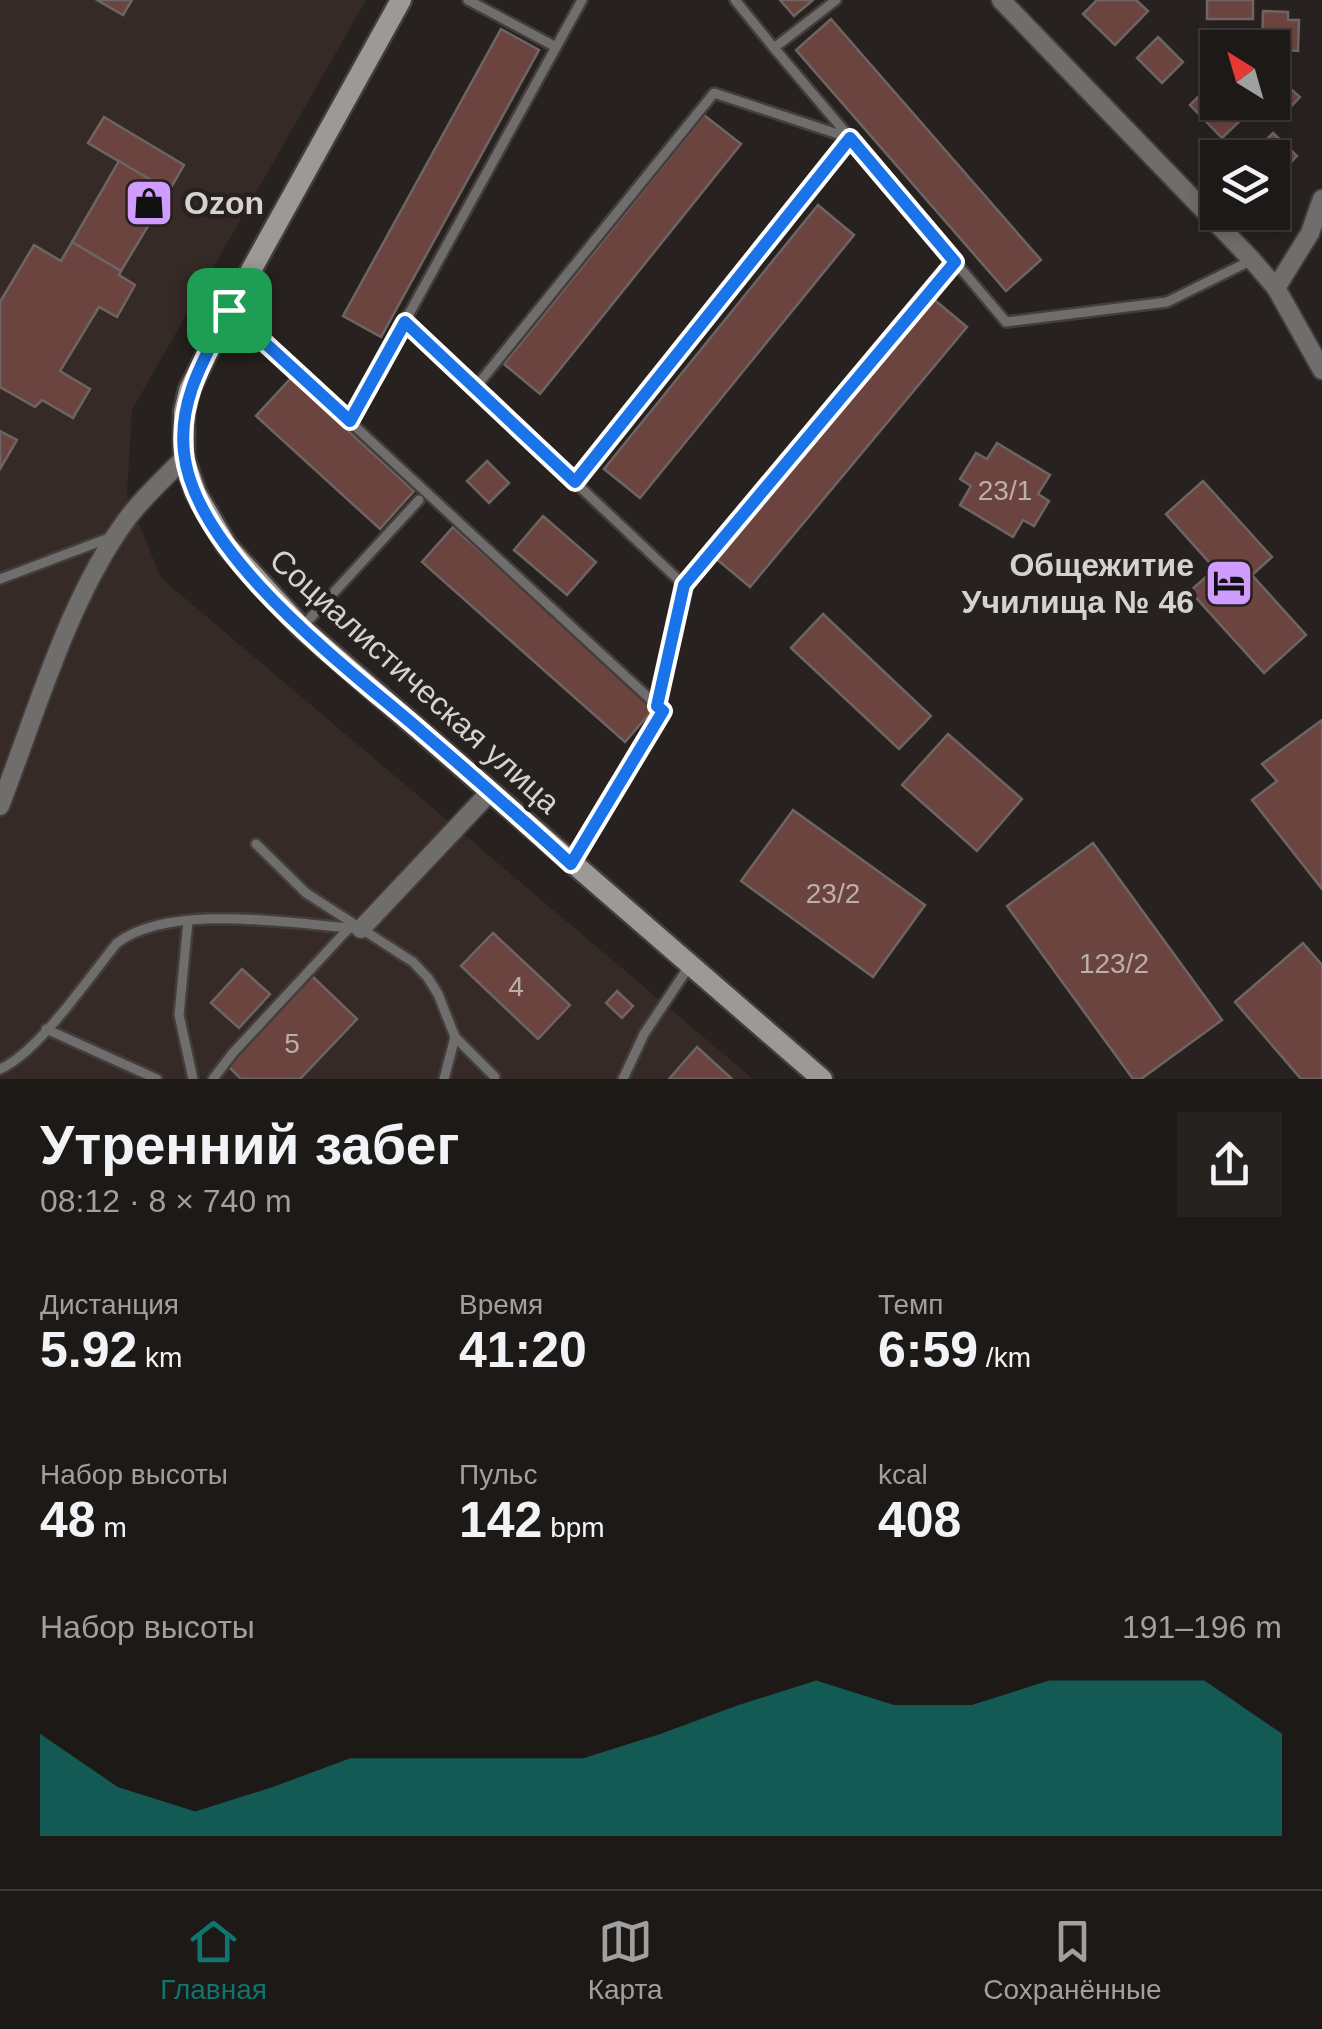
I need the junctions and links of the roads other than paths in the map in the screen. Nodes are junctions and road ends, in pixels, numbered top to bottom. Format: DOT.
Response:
graph roads {
  1 [pos="401,0"];
  2 [pos="468,0"];
  3 [pos="582,0"];
  4 [pos="736,0"];
  5 [pos="836,0"];
  6 [pos="1009,3"];
  7 [pos="556,47"];
  8 [pos="774,48"];
  9 [pos="850,138"];
  10 [pos="1322,199"];
  11 [pos="1252,260"];
  12 [pos="955,262"];
  13 [pos="1276,288"];
  14 [pos="229,310"];
  15 [pos="405,322"];
  16 [pos="1322,370"];
  17 [pos="475,388"];
  18 [pos="350,421"];
  19 [pos="184,458"];
  20 [pos="575,482"];
  21 [pos="419,500"];
  22 [pos="116,535"];
  23 [pos="0,580"];
  24 [pos="684,585"];
  25 [pos="302,628"];
  26 [pos="657,706"];
  27 [pos="491,791"];
  28 [pos="0,806"];
  29 [pos="256,844"];
  30 [pos="571,864"];
  31 [pos="188,920"];
  32 [pos="355,929"];
  33 [pos="690,966"];
  34 [pos="46,1029"];
  35 [pos="455,1037"];
  36 [pos="0,1068"];
  37 [pos="495,1077"];
  38 [pos="625,1078"];
  39 [pos="157,1079"];
  40 [pos="193,1079"];
  41 [pos="213,1079"];
  42 [pos="444,1079"];
  43 [pos="822,1079"];
  1 -- 14 [label="main road"];
  2 -- 7 [label="lane"];
  3 -- 7 [label="lane"];
  4 -- 8 [label="lane"];
  5 -- 8 [label="lane"];
  6 -- 11 [label="street"];
  7 -- 15 [label="lane"];
  8 -- 9 [label="lane"];
  9 -- 12 [label="lane"];
  9 -- 17 [label="lane"];
  9 -- 20 [label="lane"];
  10 -- 13 [label="street"];
  11 -- 12 [label="lane"];
  11 -- 13 [label="street"];
  12 -- 24 [label="lane"];
  13 -- 16 [label="street"];
  14 -- 18 [label="lane"];
  14 -- 19 [label="main road"];
  15 -- 17 [label="lane"];
  15 -- 18 [label="lane"];
  17 -- 20 [label="lane"];
  18 -- 26 [label="lane"];
  19 -- 22 [label="street"];
  19 -- 25 [label="main road, Социалистическая улица"];
  20 -- 24 [label="lane"];
  21 -- 25 [label="lane"];
  22 -- 23 [label="lane"];
  22 -- 28 [label="street"];
  24 -- 26 [label="lane"];
  25 -- 27 [label="main road, Социалистическая улица"];
  26 -- 30 [label="lane"];
  27 -- 30 [label="main road, Социалистическая улица"];
  27 -- 32 [label="street"];
  29 -- 32 [label="lane"];
  30 -- 33 [label="main road, Социалистическая улица"];
  31 -- 32 [label="lane"];
  31 -- 34 [label="lane"];
  31 -- 40 [label="lane"];
  32 -- 35 [label="lane"];
  32 -- 41 [label="lane"];
  33 -- 38 [label="lane"];
  33 -- 43 [label="main road, Социалистическая улица"];
  34 -- 36 [label="lane"];
  34 -- 39 [label="lane"];
  35 -- 37 [label="lane"];
  35 -- 42 [label="lane"];
}
